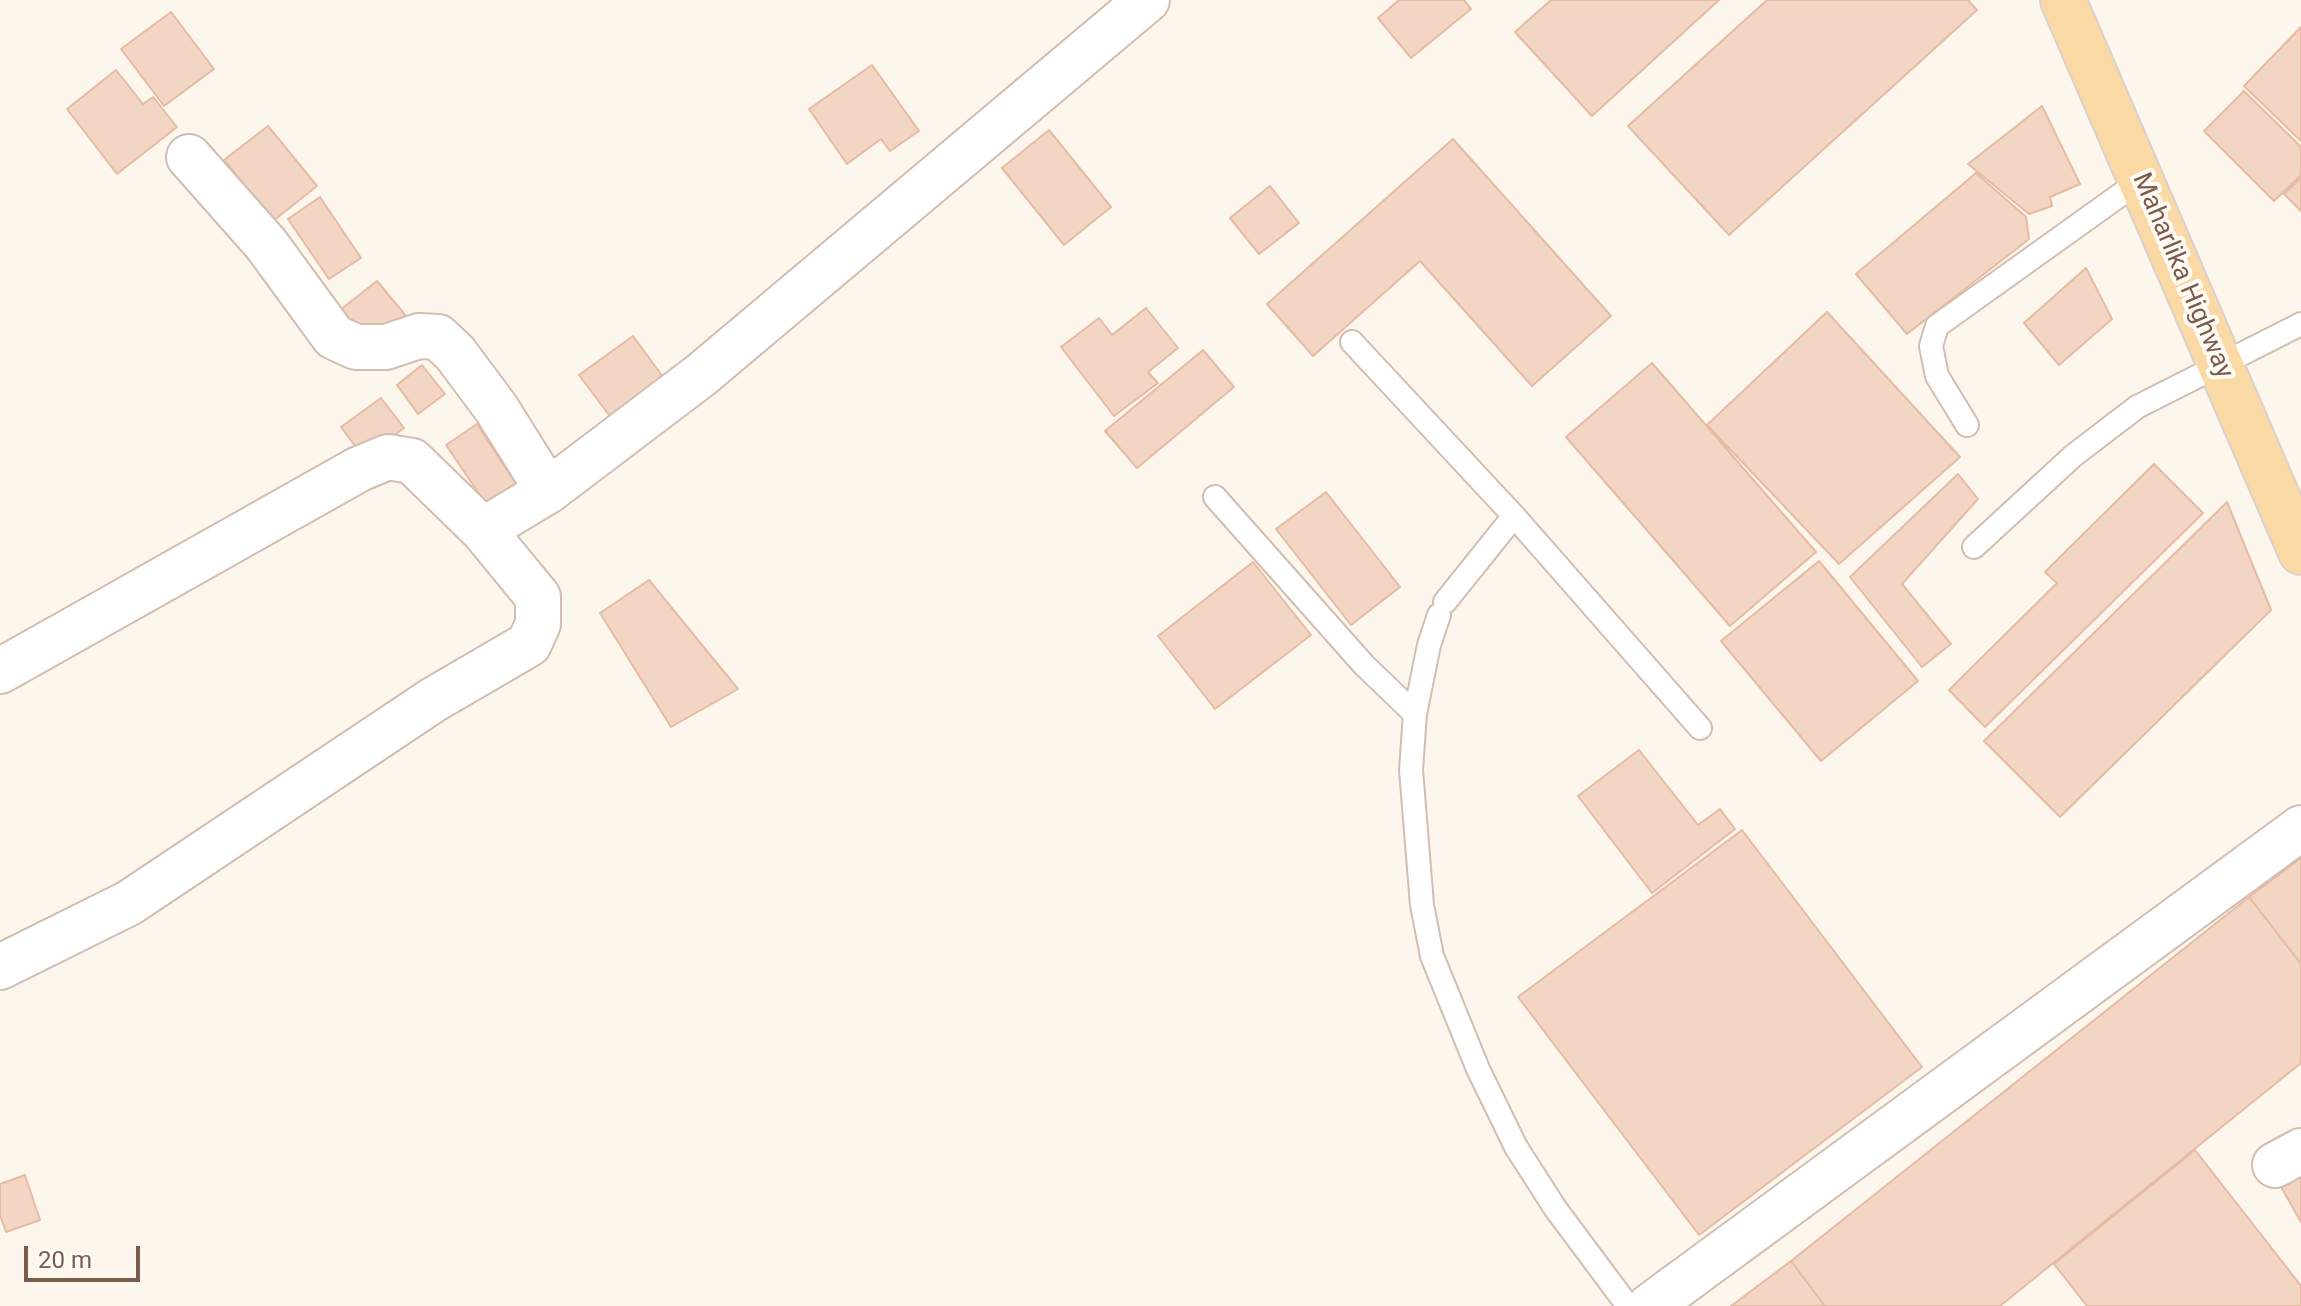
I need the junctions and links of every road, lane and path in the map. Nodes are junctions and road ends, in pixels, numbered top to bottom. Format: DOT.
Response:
graph roads {
  1 [pos="1147,0"];
  2 [pos="2063,0"];
  3 [pos="189,157"];
  4 [pos="2141,180"];
  5 [pos="2301,324"];
  6 [pos="1352,342"];
  7 [pos="2219,363"];
  8 [pos="1967,425"];
  9 [pos="548,491"];
  10 [pos="1215,497"];
  11 [pos="1514,516"];
  12 [pos="483,530"];
  13 [pos="1974,547"];
  14 [pos="2301,552"];
  15 [pos="0,671"];
  16 [pos="1415,714"];
  17 [pos="1700,728"];
  18 [pos="2301,828"];
  19 [pos="0,967"];
  20 [pos="1628,1306"];
  21 [pos="1650,1306"];
  1 -- 9 [label="street"];
  2 -- 4 [label="main road, Maharlika Highway"];
  3 -- 9 [label="street"];
  4 -- 7 [label="main road, Maharlika Highway"];
  4 -- 8 [label="lane"];
  5 -- 7 [label="lane"];
  6 -- 11 [label="lane"];
  7 -- 13 [label="lane"];
  7 -- 14 [label="main road, Maharlika Highway"];
  9 -- 12 [label="street"];
  10 -- 16 [label="lane"];
  11 -- 16 [label="lane"];
  11 -- 17 [label="lane"];
  12 -- 15 [label="street"];
  12 -- 19 [label="street"];
  16 -- 20 [label="lane"];
  18 -- 21 [label="street"];
}
